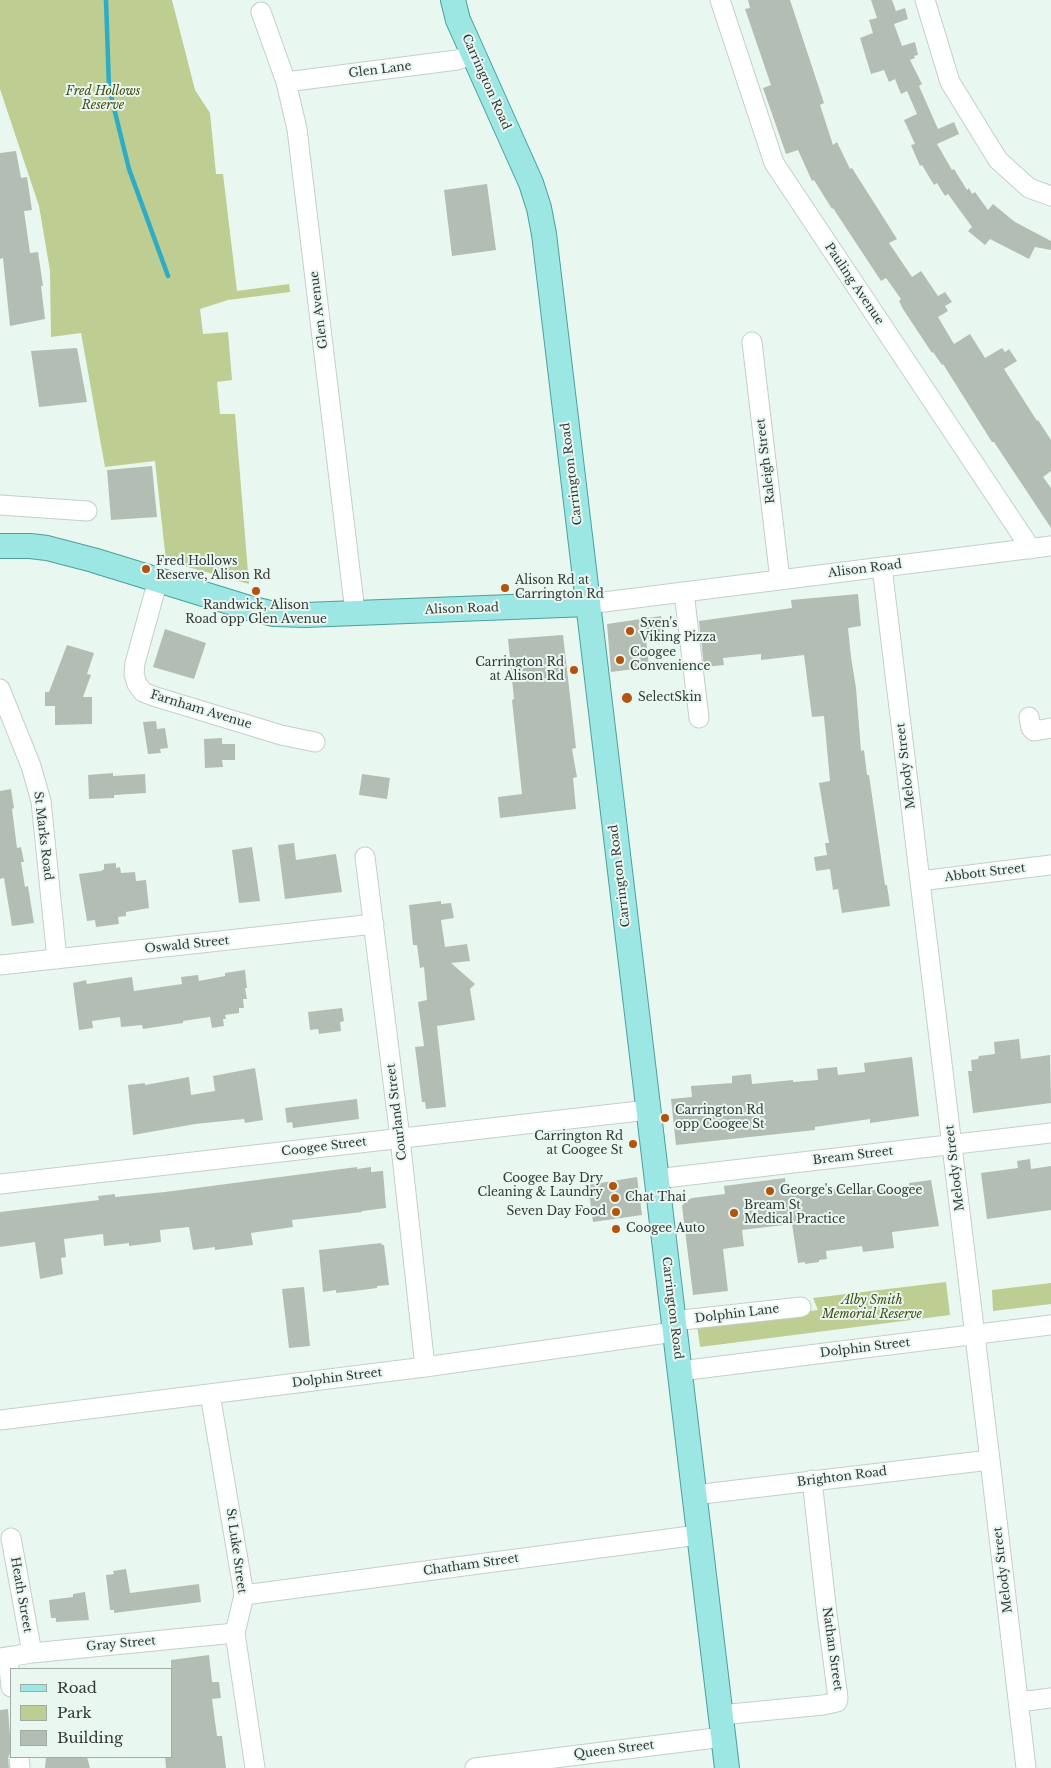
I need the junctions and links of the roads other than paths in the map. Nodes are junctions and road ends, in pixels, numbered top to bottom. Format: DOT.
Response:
graph roads {
  1 [pos="453,0"];
  2 [pos="720,0"];
  3 [pos="925,0"];
  4 [pos="261,12"];
  5 [pos="473,54"];
  6 [pos="286,82"];
  7 [pos="1051,196"];
  8 [pos="752,342"];
  9 [pos="0,505"];
  10 [pos="87,511"];
  11 [pos="0,546"];
  12 [pos="1051,546"];
  13 [pos="1031,549"];
  14 [pos="882,567"];
  15 [pos="158,580"];
  16 [pos="780,580"];
  17 [pos="684,592"];
  18 [pos="588,604"];
  19 [pos="355,612"];
  20 [pos="0,689"];
  21 [pos="1029,717"];
  22 [pos="700,718"];
  23 [pos="1051,728"];
  24 [pos="315,742"];
  25 [pos="364,857"];
  26 [pos="1051,866"];
  27 [pos="920,881"];
  28 [pos="374,924"];
  29 [pos="57,959"];
  30 [pos="0,964"];
  31 [pos="648,1110"];
  32 [pos="1051,1133"];
  33 [pos="400,1138"];
  34 [pos="952,1145"];
  35 [pos="656,1179"];
  36 [pos="0,1184"];
  37 [pos="801,1307"];
  38 [pos="1051,1325"];
  39 [pos="674,1327"];
  40 [pos="975,1334"];
  41 [pos="425,1367"];
  42 [pos="680,1371"];
  43 [pos="210,1394"];
  44 [pos="0,1420"];
  45 [pos="990,1460"];
  46 [pos="812,1480"];
  47 [pos="694,1495"];
  48 [pos="698,1535"];
  49 [pos="11,1538"];
  50 [pos="244,1595"];
  51 [pos="235,1633"];
  52 [pos="32,1652"];
  53 [pos="4,1658"];
  54 [pos="10,1684"];
  55 [pos="1051,1698"];
  56 [pos="1018,1702"];
  57 [pos="722,1726"];
  58 [pos="255,1768"];
  59 [pos="475,1768"];
  60 [pos="727,1768"];
  61 [pos="1026,1768"];
  1 -- 5 [label="main road, Carrington Road"];
  2 -- 13 [label="street, Pauling Avenue"];
  3 -- 7 [label="street"];
  4 -- 6 [label="street, Glen Avenue"];
  5 -- 6 [label="street, Glen Lane"];
  5 -- 18 [label="main road, Carrington Road"];
  6 -- 19 [label="street, Glen Avenue"];
  8 -- 16 [label="street, Raleigh Street"];
  9 -- 10 [label="street"];
  11 -- 15 [label="main road, Alison Road"];
  12 -- 13 [label="street, Alison Road"];
  13 -- 14 [label="street, Alison Road"];
  14 -- 16 [label="street, Alison Road"];
  14 -- 27 [label="street, Melody Street"];
  15 -- 19 [label="main road, Alison Road"];
  15 -- 24 [label="street, Farnham Avenue"];
  16 -- 17 [label="street, Alison Road"];
  17 -- 18 [label="street, Alison Road"];
  17 -- 22 [label="street"];
  18 -- 19 [label="main road, Alison Road"];
  18 -- 31 [label="main road, Carrington Road"];
  20 -- 29 [label="street, St Marks Road"];
  21 -- 23 [label="street"];
  25 -- 28 [label="street, Courland Street"];
  26 -- 27 [label="street, Abbott Street"];
  27 -- 34 [label="street, Melody Street"];
  28 -- 29 [label="street, Oswald Street"];
  28 -- 33 [label="street, Courland Street"];
  29 -- 30 [label="street, Oswald Street"];
  31 -- 33 [label="street, Coogee Street"];
  31 -- 35 [label="main road, Carrington Road"];
  32 -- 34 [label="street, Bream Street"];
  33 -- 36 [label="street, Coogee Street"];
  33 -- 41 [label="street, Courland Street"];
  34 -- 35 [label="street, Bream Street"];
  34 -- 40 [label="street, Melody Street"];
  35 -- 39 [label="main road, Carrington Road"];
  37 -- 39 [label="street, Dolphin Lane"];
  38 -- 40 [label="street, Dolphin Street"];
  39 -- 41 [label="street, Dolphin Street"];
  39 -- 42 [label="main road, Carrington Road"];
  40 -- 42 [label="street, Dolphin Street"];
  40 -- 45 [label="street, Melody Street"];
  41 -- 43 [label="street, Dolphin Street"];
  42 -- 47 [label="main road, Carrington Road"];
  43 -- 44 [label="street, Dolphin Street"];
  43 -- 50 [label="street, St Luke Street"];
  45 -- 46 [label="street, Brighton Road"];
  45 -- 56 [label="street, Melody Street"];
  46 -- 47 [label="street, Brighton Road"];
  46 -- 57 [label="street, Nathan Street"];
  47 -- 48 [label="main road, Carrington Road"];
  48 -- 50 [label="street, Chatham Street"];
  48 -- 57 [label="main road, Carrington Road"];
  49 -- 52 [label="street, Heath Street"];
  50 -- 51 [label="street, St Luke Street"];
  51 -- 52 [label="street, Gray Street"];
  51 -- 58 [label="street, St Luke Street"];
  52 -- 53 [label="street, Gray Street"];
  53 -- 54 [label="street"];
  55 -- 56 [label="street"];
  56 -- 61 [label="street, Melody Street"];
  57 -- 59 [label="street, Queen Street"];
  57 -- 60 [label="main road, Carrington Road"];
}
